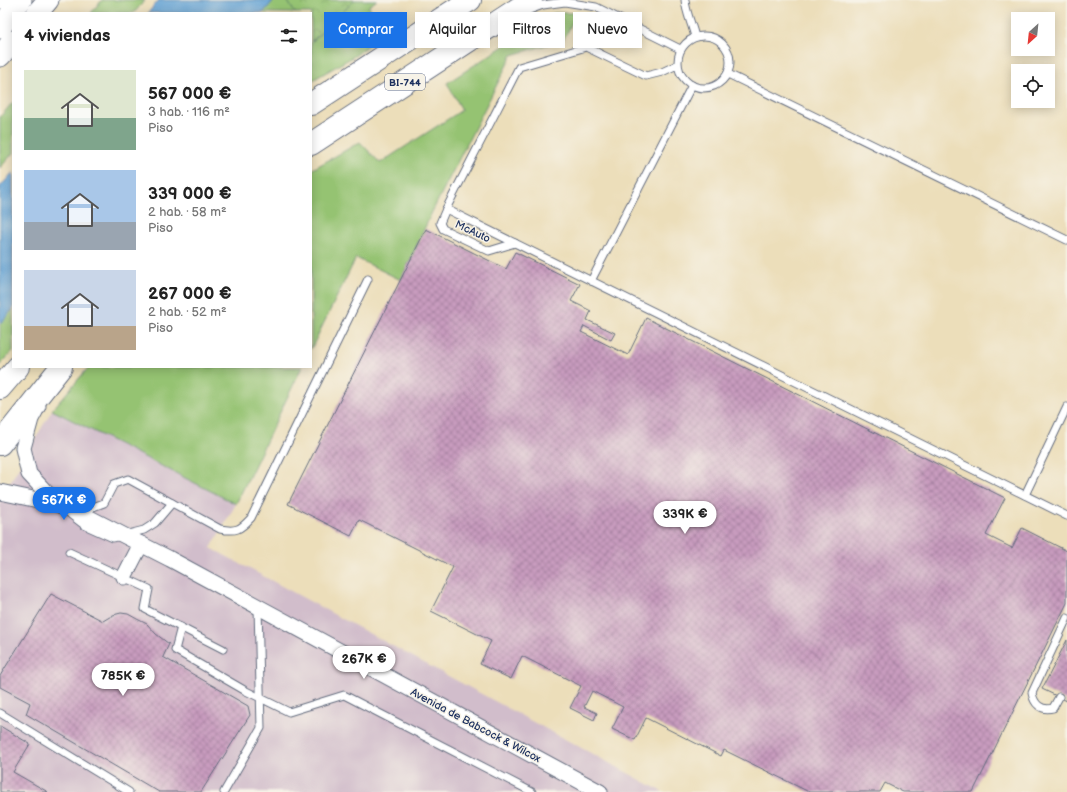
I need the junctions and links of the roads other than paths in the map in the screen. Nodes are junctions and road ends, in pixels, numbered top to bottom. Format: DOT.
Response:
graph roads {
  1 [pos="11,0"];
  2 [pos="22,0"];
  3 [pos="48,0"];
  4 [pos="470,0"];
  5 [pos="531,0"];
  6 [pos="685,0"];
  7 [pos="0,1"];
  8 [pos="596,3"];
  9 [pos="13,12"];
  10 [pos="38,12"];
  11 [pos="513,12"];
  12 [pos="524,12"];
  13 [pos="12,13"];
  14 [pos="498,22"];
  15 [pos="0,28"];
  16 [pos="695,37"];
  17 [pos="12,42"];
  18 [pos="680,49"];
  19 [pos="0,56"];
  20 [pos="677,65"];
  21 [pos="728,74"];
  22 [pos="692,85"];
  23 [pos="312,103"];
  24 [pos="312,143"];
  25 [pos="446,209"];
  26 [pos="1067,240"];
  27 [pos="515,243"];
  28 [pos="368,279"];
  29 [pos="591,281"];
  30 [pos="17,368"];
  31 [pos="56,373"];
  32 [pos="0,388"];
  33 [pos="1067,407"];
  34 [pos="0,444"];
  35 [pos="0,492"];
  36 [pos="1025,495"];
  37 [pos="172,503"];
  38 [pos="58,504"];
  39 [pos="80,513"];
  40 [pos="1067,516"];
  41 [pos="124,535"];
  42 [pos="141,544"];
  43 [pos="69,552"];
  44 [pos="124,577"];
  45 [pos="258,607"];
  46 [pos="1067,618"];
  47 [pos="181,627"];
  48 [pos="223,649"];
  49 [pos="1059,697"];
  50 [pos="261,698"];
  51 [pos="0,713"];
  52 [pos="130,792"];
  53 [pos="224,792"];
  54 [pos="532,792"];
  55 [pos="600,792"];
  1 -- 7 [label="street"];
  2 -- 9 [label="main road"];
  3 -- 10 [label="main road"];
  4 -- 23 [label="main road, BI-744"];
  5 -- 11 [label="main road, BI-744"];
  6 -- 16 [label="lane"];
  8 -- 12 [label="lane"];
  8 -- 18 [label="lane"];
  13 -- 15 [label="main road"];
  14 -- 24 [label="main road, BI-744"];
  16 -- 18 [label="lane"];
  16 -- 21 [label="lane"];
  17 -- 19 [label="main road"];
  18 -- 20 [label="lane"];
  20 -- 22 [label="lane"];
  20 -- 25 [label="lane, McAuto"];
  21 -- 22 [label="lane"];
  21 -- 26 [label="lane"];
  22 -- 29 [label="lane"];
  25 -- 27 [label="lane"];
  25 -- 27 [label="lane, McAuto"];
  27 -- 29 [label="lane"];
  28 -- 37 [label="lane"];
  29 -- 36 [label="lane"];
  30 -- 32 [label="main road"];
  31 -- 34 [label="main road"];
  31 -- 38 [label="street"];
  33 -- 36 [label="lane"];
  35 -- 38 [label="street"];
  36 -- 40 [label="lane"];
  37 -- 39 [label="lane"];
  37 -- 41 [label="lane"];
  38 -- 39 [label="street, Avenida de Babcock & Wilcox"];
  38 -- 41 [label="lane"];
  39 -- 41 [label="street, Avenida de Babcock & Wilcox"];
  41 -- 42 [label="street, Avenida de Babcock & Wilcox"];
  42 -- 44 [label="street"];
  42 -- 45 [label="street, Avenida de Babcock & Wilcox"];
  43 -- 44 [label="lane"];
  44 -- 47 [label="lane"];
  45 -- 50 [label="lane"];
  45 -- 55 [label="street, Avenida de Babcock & Wilcox"];
  46 -- 49 [label="lane"];
  47 -- 48 [label="lane"];
  47 -- 50 [label="lane"];
  50 -- 53 [label="lane"];
  50 -- 54 [label="lane"];
  51 -- 52 [label="lane"];
}
